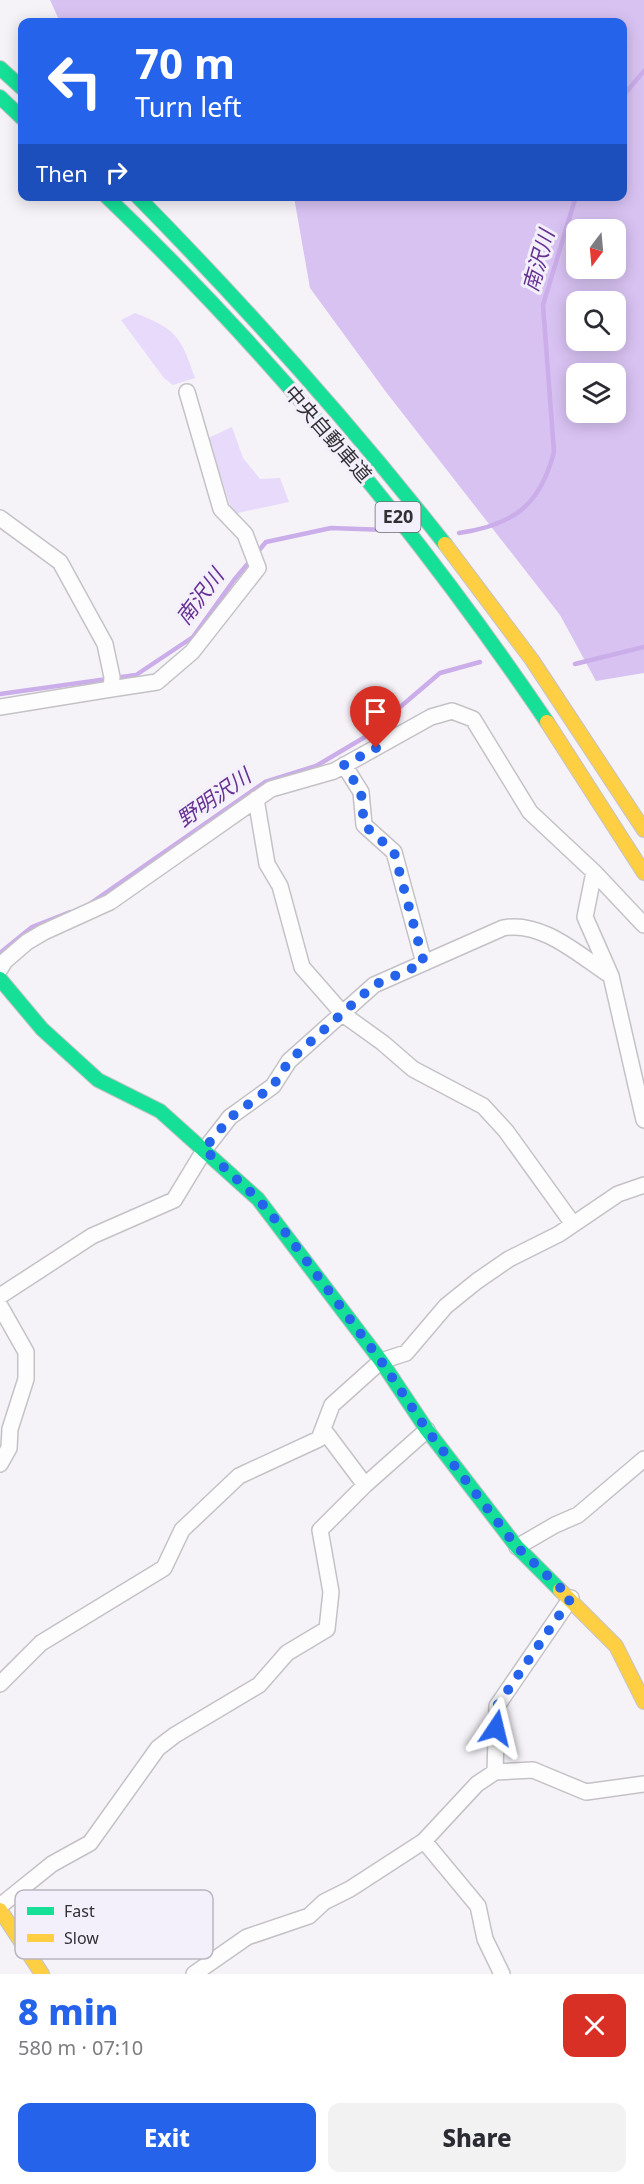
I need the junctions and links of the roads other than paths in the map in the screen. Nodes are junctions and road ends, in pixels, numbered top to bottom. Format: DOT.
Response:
graph roads {
  1 [pos="0,68"];
  2 [pos="18,84"];
  3 [pos="0,97"];
  4 [pos="18,114"];
  5 [pos="111,201"];
  6 [pos="142,201"];
  7 [pos="187,392"];
  8 [pos="0,518"];
  9 [pos="111,689"];
  10 [pos="0,708"];
  11 [pos="344,765"];
  12 [pos="256,799"];
  13 [pos="644,830"];
  14 [pos="594,872"];
  15 [pos="644,873"];
  16 [pos="644,925"];
  17 [pos="424,963"];
  18 [pos="0,969"];
  19 [pos="611,976"];
  20 [pos="0,979"];
  21 [pos="344,1014"];
  22 [pos="644,1120"];
  23 [pos="204,1149"];
  24 [pos="644,1185"];
  25 [pos="573,1224"];
  26 [pos="0,1296"];
  27 [pos="0,1306"];
  28 [pos="381,1361"];
  29 [pos="323,1429"];
  30 [pos="427,1430"];
  31 [pos="644,1459"];
  32 [pos="0,1464"];
  33 [pos="365,1485"];
  34 [pos="517,1547"];
  35 [pos="571,1598"];
  36 [pos="0,1684"];
  37 [pos="644,1702"];
  38 [pos="495,1772"];
  39 [pos="644,1784"];
  40 [pos="424,1841"];
  41 [pos="21,1890"];
  42 [pos="15,1895"];
  43 [pos="0,1908"];
  44 [pos="15,1932"];
  45 [pos="32,1959"];
  46 [pos="42,1974"];
  47 [pos="194,1974"];
  48 [pos="502,1974"];
  1 -- 2 [label="main road"];
  3 -- 4 [label="main road"];
  5 -- 15 [label="main road, 中央自動車道 / E20"];
  6 -- 13 [label="main road, 中央自動車道 / E20"];
  7 -- 9 [label="street"];
  8 -- 9 [label="street"];
  9 -- 10 [label="street"];
  11 -- 12 [label="street"];
  11 -- 14 [label="street"];
  11 -- 17 [label="street"];
  12 -- 18 [label="street"];
  12 -- 21 [label="street"];
  14 -- 16 [label="street"];
  14 -- 19 [label="street"];
  17 -- 19 [label="street"];
  17 -- 21 [label="street"];
  19 -- 22 [label="street"];
  20 -- 23 [label="main road"];
  21 -- 23 [label="street"];
  21 -- 25 [label="street"];
  23 -- 26 [label="street"];
  23 -- 28 [label="main road"];
  24 -- 25 [label="street"];
  25 -- 28 [label="street"];
  27 -- 32 [label="street"];
  28 -- 29 [label="street"];
  28 -- 30 [label="main road"];
  29 -- 33 [label="street"];
  29 -- 36 [label="street"];
  30 -- 33 [label="street"];
  30 -- 34 [label="main road"];
  31 -- 34 [label="street"];
  33 -- 41 [label="street"];
  34 -- 35 [label="main road"];
  35 -- 37 [label="main road"];
  35 -- 38 [label="street"];
  38 -- 39 [label="street"];
  38 -- 40 [label="street"];
  40 -- 47 [label="street"];
  40 -- 48 [label="street"];
  42 -- 43 [label="street"];
  43 -- 44 [label="main road"];
  45 -- 46 [label="main road"];
}
